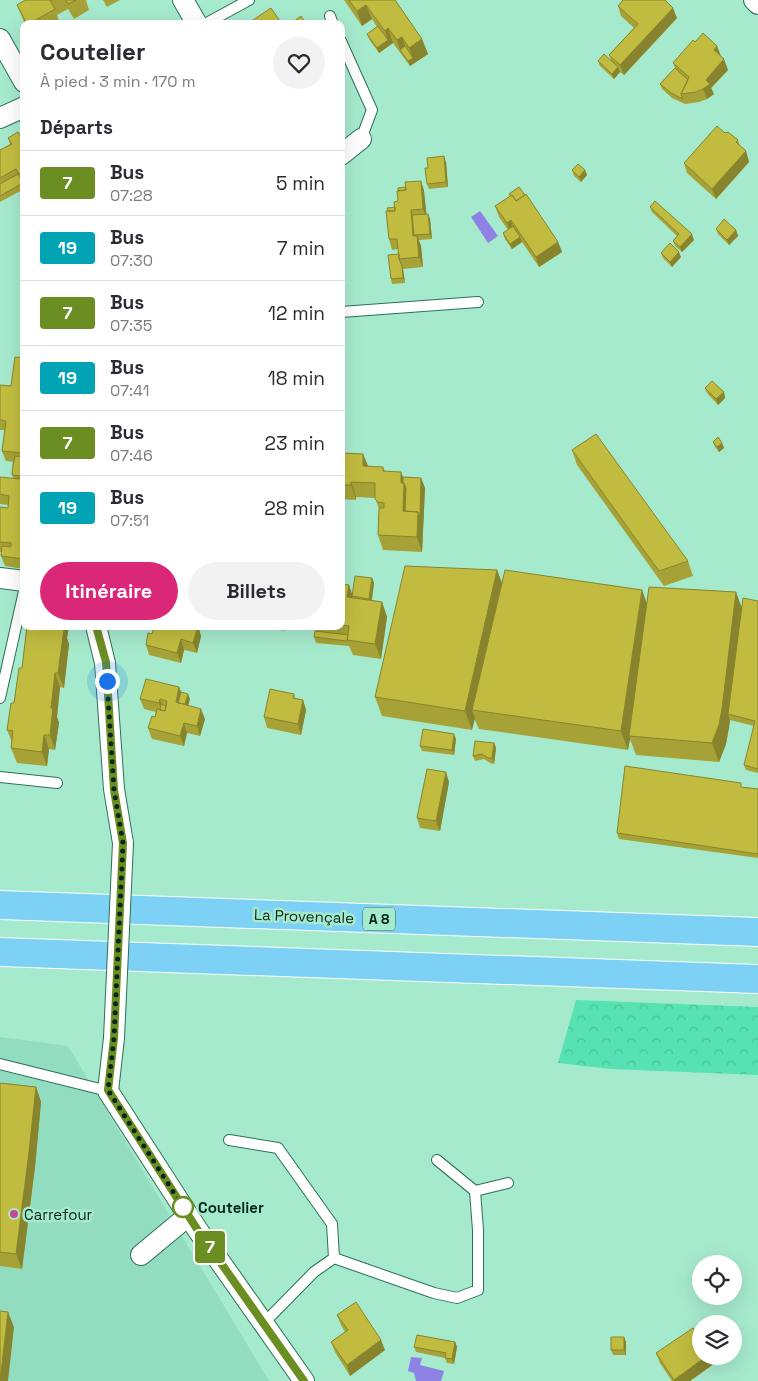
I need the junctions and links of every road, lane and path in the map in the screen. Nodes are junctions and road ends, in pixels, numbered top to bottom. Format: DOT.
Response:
graph roads {
  1 [pos="184,0"];
  2 [pos="249,0"];
  3 [pos="754,0"];
  4 [pos="758,4"];
  5 [pos="195,20"];
  6 [pos="212,20"];
  7 [pos="0,39"];
  8 [pos="345,51"];
  9 [pos="20,75"];
  10 [pos="20,109"];
  11 [pos="0,118"];
  12 [pos="360,139"];
  13 [pos="345,152"];
  14 [pos="478,302"];
  15 [pos="345,312"];
  16 [pos="0,578"];
  17 [pos="20,580"];
  18 [pos="20,609"];
  19 [pos="97,630"];
  20 [pos="0,698"];
  21 [pos="0,777"];
  22 [pos="57,783"];
  23 [pos="0,905"];
  24 [pos="758,932"];
  25 [pos="0,952"];
  26 [pos="758,979"];
  27 [pos="0,1064"];
  28 [pos="108,1090"];
  29 [pos="229,1140"];
  30 [pos="437,1160"];
  31 [pos="508,1183"];
  32 [pos="474,1191"];
  33 [pos="188,1216"];
  34 [pos="142,1255"];
  35 [pos="334,1258"];
  36 [pos="263,1324"];
  37 [pos="304,1381"];
  1 -- 5 [label="street"];
  2 -- 6 [label="lane"];
  3 -- 4 [label="street"];
  7 -- 9 [label="street"];
  8 -- 12 [label="lane"];
  10 -- 11 [label="street"];
  12 -- 13 [label="street"];
  14 -- 15 [label="lane"];
  16 -- 17 [label="street"];
  18 -- 20 [label="lane"];
  19 -- 28 [label="street, bridge"];
  21 -- 22 [label="lane"];
  23 -- 24 [label="highway, La Provençale / A 8"];
  25 -- 26 [label="highway"];
  27 -- 28 [label="lane"];
  28 -- 33 [label="street"];
  29 -- 35 [label="lane"];
  30 -- 32 [label="lane"];
  31 -- 32 [label="lane"];
  32 -- 35 [label="lane"];
  33 -- 34 [label="street"];
  33 -- 36 [label="street"];
  35 -- 36 [label="lane"];
  36 -- 37 [label="street"];
}
